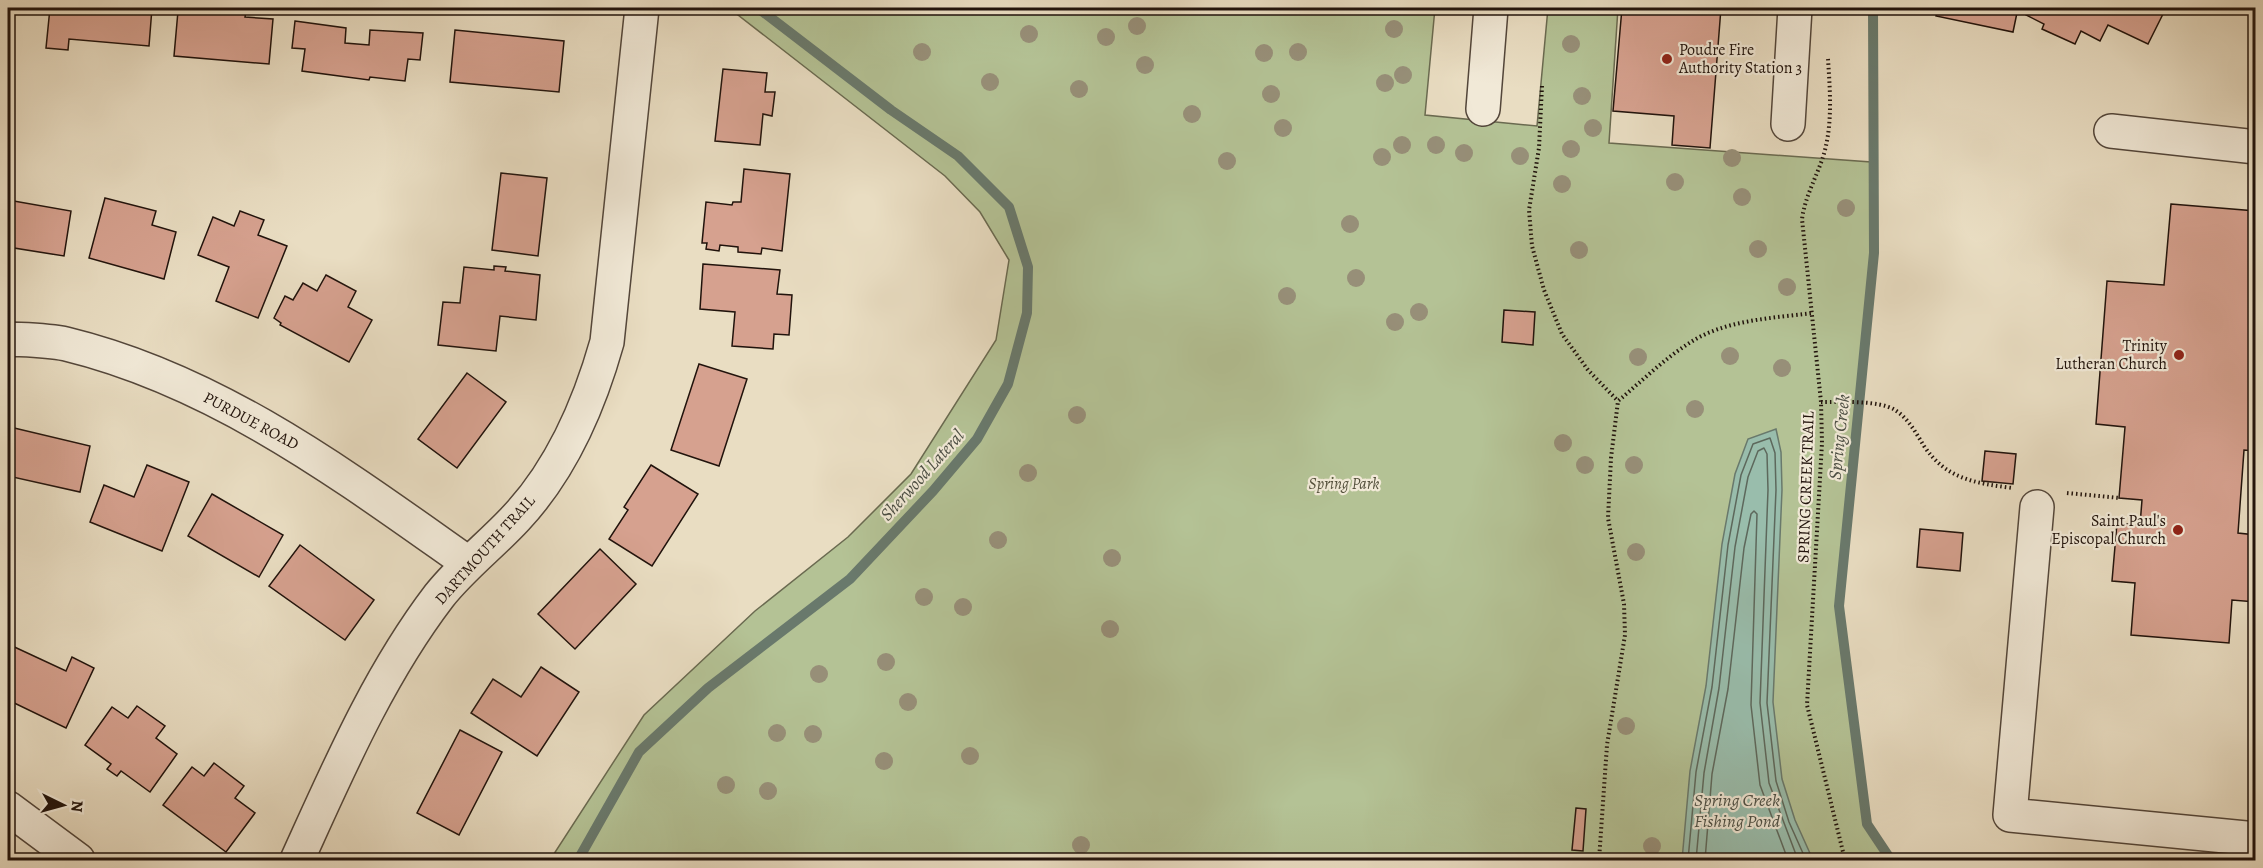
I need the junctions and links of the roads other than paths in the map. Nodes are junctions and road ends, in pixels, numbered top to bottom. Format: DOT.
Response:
graph roads {
  1 [pos="642,8"];
  2 [pos="1491,8"];
  3 [pos="1795,8"];
  4 [pos="1483,109"];
  5 [pos="1788,124"];
  6 [pos="2110,131"];
  7 [pos="2256,147"];
  8 [pos="8,339"];
  9 [pos="2038,496"];
  10 [pos="468,562"];
  11 [pos="8,808"];
  12 [pos="2256,839"];
  13 [pos="78,861"];
  14 [pos="297,861"];
  1 -- 10 [label="street, DARTMOUTH TRAIL"];
  2 -- 4 [label="street"];
  3 -- 5 [label="street"];
  6 -- 7 [label="street"];
  8 -- 10 [label="street, PURDUE ROAD"];
  9 -- 12 [label="street"];
  10 -- 14 [label="street, DARTMOUTH TRAIL"];
  11 -- 13 [label="street"];
}
